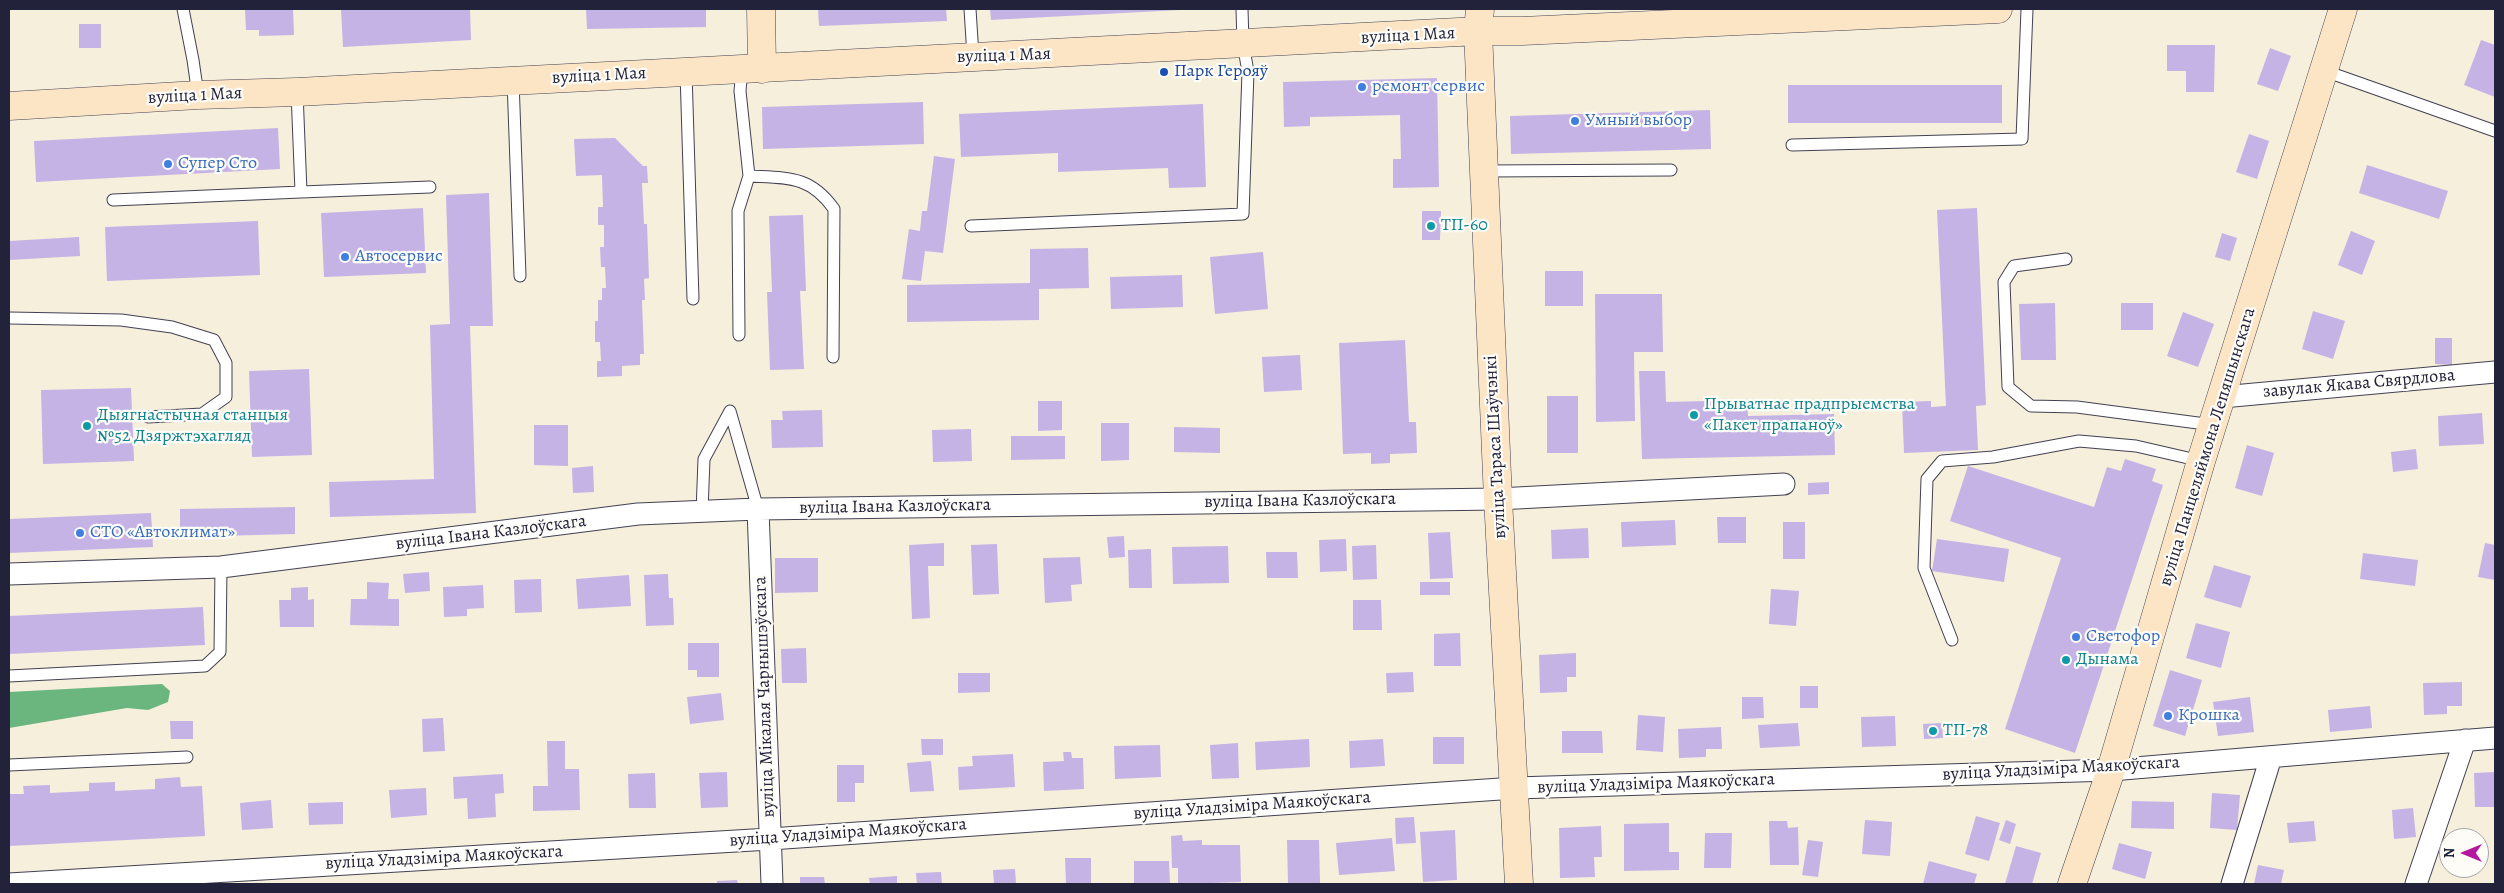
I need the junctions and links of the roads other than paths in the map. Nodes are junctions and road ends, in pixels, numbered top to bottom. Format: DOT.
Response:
graph roads {
  1 [pos="183,9"];
  2 [pos="761,9"];
  3 [pos="970,9"];
  4 [pos="1242,9"];
  5 [pos="1998,9"];
  6 [pos="2027,9"];
  7 [pos="2343,9"];
  8 [pos="1479,20"];
  9 [pos="1243,43"];
  10 [pos="973,56"];
  11 [pos="752,69"];
  12 [pos="2325,71"];
  13 [pos="686,72"];
  14 [pos="514,80"];
  15 [pos="297,92"];
  16 [pos="198,95"];
  17 [pos="9,106"];
  18 [pos="2495,131"];
  19 [pos="1792,145"];
  20 [pos="1671,170"];
  21 [pos="1484,171"];
  22 [pos="749,176"];
  23 [pos="430,187"];
  24 [pos="301,192"];
  25 [pos="113,200"];
  26 [pos="971,226"];
  27 [pos="2066,259"];
  28 [pos="520,276"];
  29 [pos="693,299"];
  30 [pos="9,318"];
  31 [pos="739,335"];
  32 [pos="833,357"];
  33 [pos="2495,372"];
  34 [pos="2222,397"];
  35 [pos="148,418"];
  36 [pos="2213,425"];
  37 [pos="2201,461"];
  38 [pos="1784,484"];
  39 [pos="1498,499"];
  40 [pos="758,509"];
  41 [pos="702,512"];
  42 [pos="221,567"];
  43 [pos="9,574"];
  44 [pos="1952,640"];
  45 [pos="9,676"];
  46 [pos="2495,738"];
  47 [pos="2465,740"];
  48 [pos="188,757"];
  49 [pos="2271,757"];
  50 [pos="9,765"];
  51 [pos="2111,770"];
  52 [pos="1515,788"];
  53 [pos="770,838"];
  54 [pos="9,884"];
  55 [pos="772,884"];
  56 [pos="1519,884"];
  57 [pos="2072,884"];
  58 [pos="2232,884"];
  59 [pos="2416,884"];
  1 -- 16 [label="lane"];
  2 -- 11 [label="street"];
  3 -- 10 [label="lane"];
  4 -- 9 [label="lane"];
  5 -- 8 [label="street, вуліца 1 Мая"];
  6 -- 19 [label="lane"];
  7 -- 12 [label="street, вуліца Панцеляймона Лепяшынскага"];
  8 -- 9 [label="street, вуліца 1 Мая"];
  8 -- 21 [label="street, вуліца Тараса Шаўчэнкі"];
  9 -- 10 [label="street, вуліца 1 Мая"];
  9 -- 26 [label="lane"];
  10 -- 11 [label="street, вуліца 1 Мая"];
  11 -- 13 [label="street, вуліца 1 Мая"];
  11 -- 22 [label="lane"];
  12 -- 18 [label="lane"];
  12 -- 34 [label="street, вуліца Панцеляймона Лепяшынскага"];
  13 -- 14 [label="street, вуліца 1 Мая"];
  13 -- 29 [label="lane"];
  14 -- 15 [label="street, вуліца 1 Мая"];
  14 -- 28 [label="lane"];
  15 -- 16 [label="street, вуліца 1 Мая"];
  15 -- 24 [label="lane"];
  16 -- 17 [label="street, вуліца 1 Мая"];
  20 -- 21 [label="lane"];
  21 -- 39 [label="street, вуліца Тараса Шаўчэнкі"];
  22 -- 31 [label="lane"];
  22 -- 32 [label="lane"];
  23 -- 24 [label="lane"];
  24 -- 25 [label="lane"];
  27 -- 36 [label="lane"];
  30 -- 35 [label="lane"];
  33 -- 34 [label="street, завулак Якава Свярдлова"];
  34 -- 36 [label="street, вуліца Панцеляймона Лепяшынскага"];
  36 -- 37 [label="street, вуліца Панцеляймона Лепяшынскага"];
  37 -- 44 [label="lane"];
  37 -- 51 [label="street, вуліца Панцеляймона Лепяшынскага"];
  38 -- 39 [label="street, вуліца Івана Казлоўскага"];
  39 -- 40 [label="street, вуліца Івана Казлоўскага"];
  39 -- 52 [label="street, вуліца Тараса Шаўчэнкі"];
  40 -- 41 [label="street, вуліца Івана Казлоўскага"];
  40 -- 41 [label="lane"];
  40 -- 53 [label="street, вуліца Мікалая Чарнышэўскага"];
  41 -- 42 [label="street, вуліца Івана Казлоўскага"];
  42 -- 43 [label="street, вуліца Івана Казлоўскага"];
  42 -- 45 [label="lane"];
  46 -- 47 [label="street, вуліца Уладзіміра Маякоўскага"];
  47 -- 49 [label="street, вуліца Уладзіміра Маякоўскага"];
  47 -- 59 [label="street"];
  48 -- 50 [label="lane"];
  49 -- 51 [label="street, вуліца Уладзіміра Маякоўскага"];
  49 -- 58 [label="street"];
  51 -- 52 [label="street, вуліца Уладзіміра Маякоўскага"];
  51 -- 57 [label="street, вуліца Панцеляймона Лепяшынскага"];
  52 -- 53 [label="street, вуліца Уладзіміра Маякоўскага"];
  52 -- 56 [label="street, вуліца Тараса Шаўчэнкі"];
  53 -- 54 [label="street, вуліца Уладзіміра Маякоўскага"];
  53 -- 55 [label="street, вуліца Мікалая Чарнышэўскага"];
}
